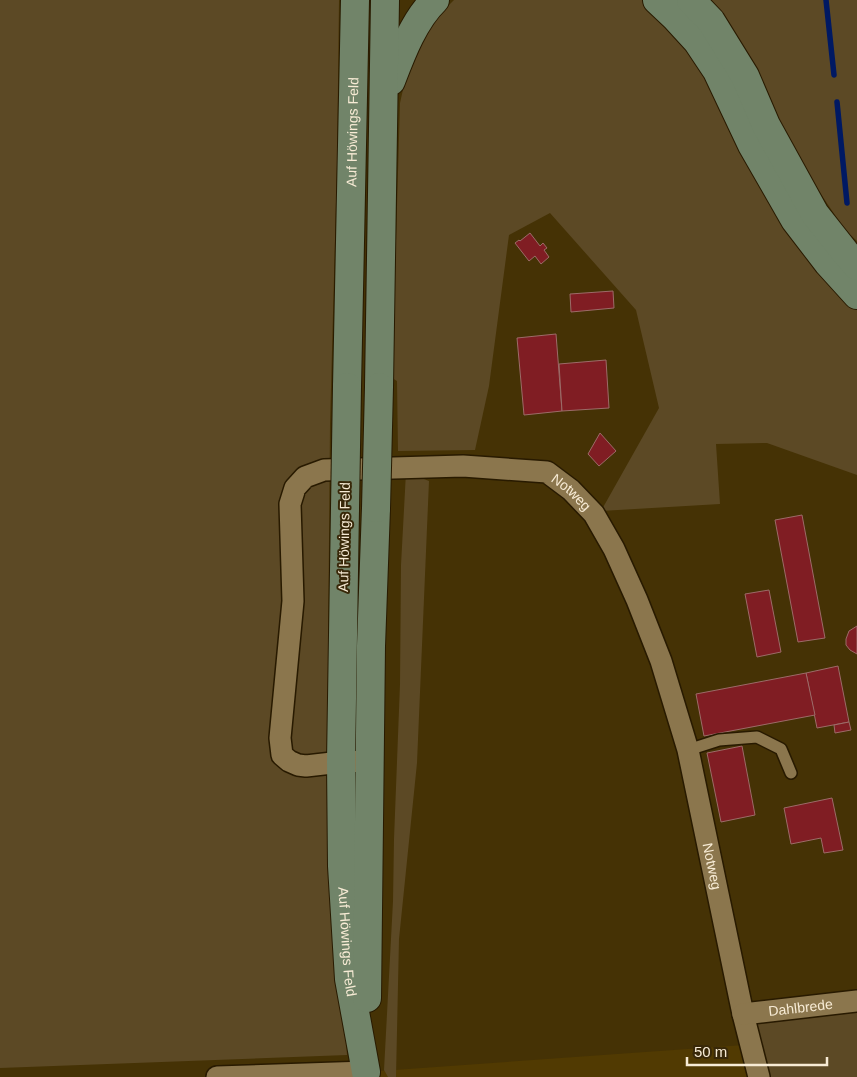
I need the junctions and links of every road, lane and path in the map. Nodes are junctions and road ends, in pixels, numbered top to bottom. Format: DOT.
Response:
graph roads {
  1 [pos="355,0"];
  2 [pos="385,0"];
  3 [pos="435,0"];
  4 [pos="657,0"];
  5 [pos="691,0"];
  6 [pos="384,99"];
  7 [pos="857,266"];
  8 [pos="857,295"];
  9 [pos="688,750"];
  10 [pos="370,761"];
  11 [pos="341,762"];
  12 [pos="791,773"];
  13 [pos="857,1001"];
  14 [pos="743,1014"];
  15 [pos="366,1075"];
  16 [pos="218,1077"];
  17 [pos="759,1077"];
  1 -- 11 [label="main road, Auf Höwings Feld, bridge"];
  2 -- 6 [label="main road, Auf Höwings Feld"];
  3 -- 6 [label="main road"];
  4 -- 8 [label="main road"];
  5 -- 7 [label="main road"];
  6 -- 10 [label="main road, Auf Höwings Feld, bridge"];
  9 -- 11 [label="street, Notweg"];
  9 -- 12 [label="lane"];
  9 -- 14 [label="street, Notweg"];
  10 -- 11 [label="street, Notweg"];
  10 -- 15 [label="main road, Auf Höwings Feld"];
  11 -- 15 [label="main road, Auf Höwings Feld"];
  13 -- 14 [label="street, Dahlbrede"];
  14 -- 17 [label="street, Notweg"];
  15 -- 16 [label="street"];
}
